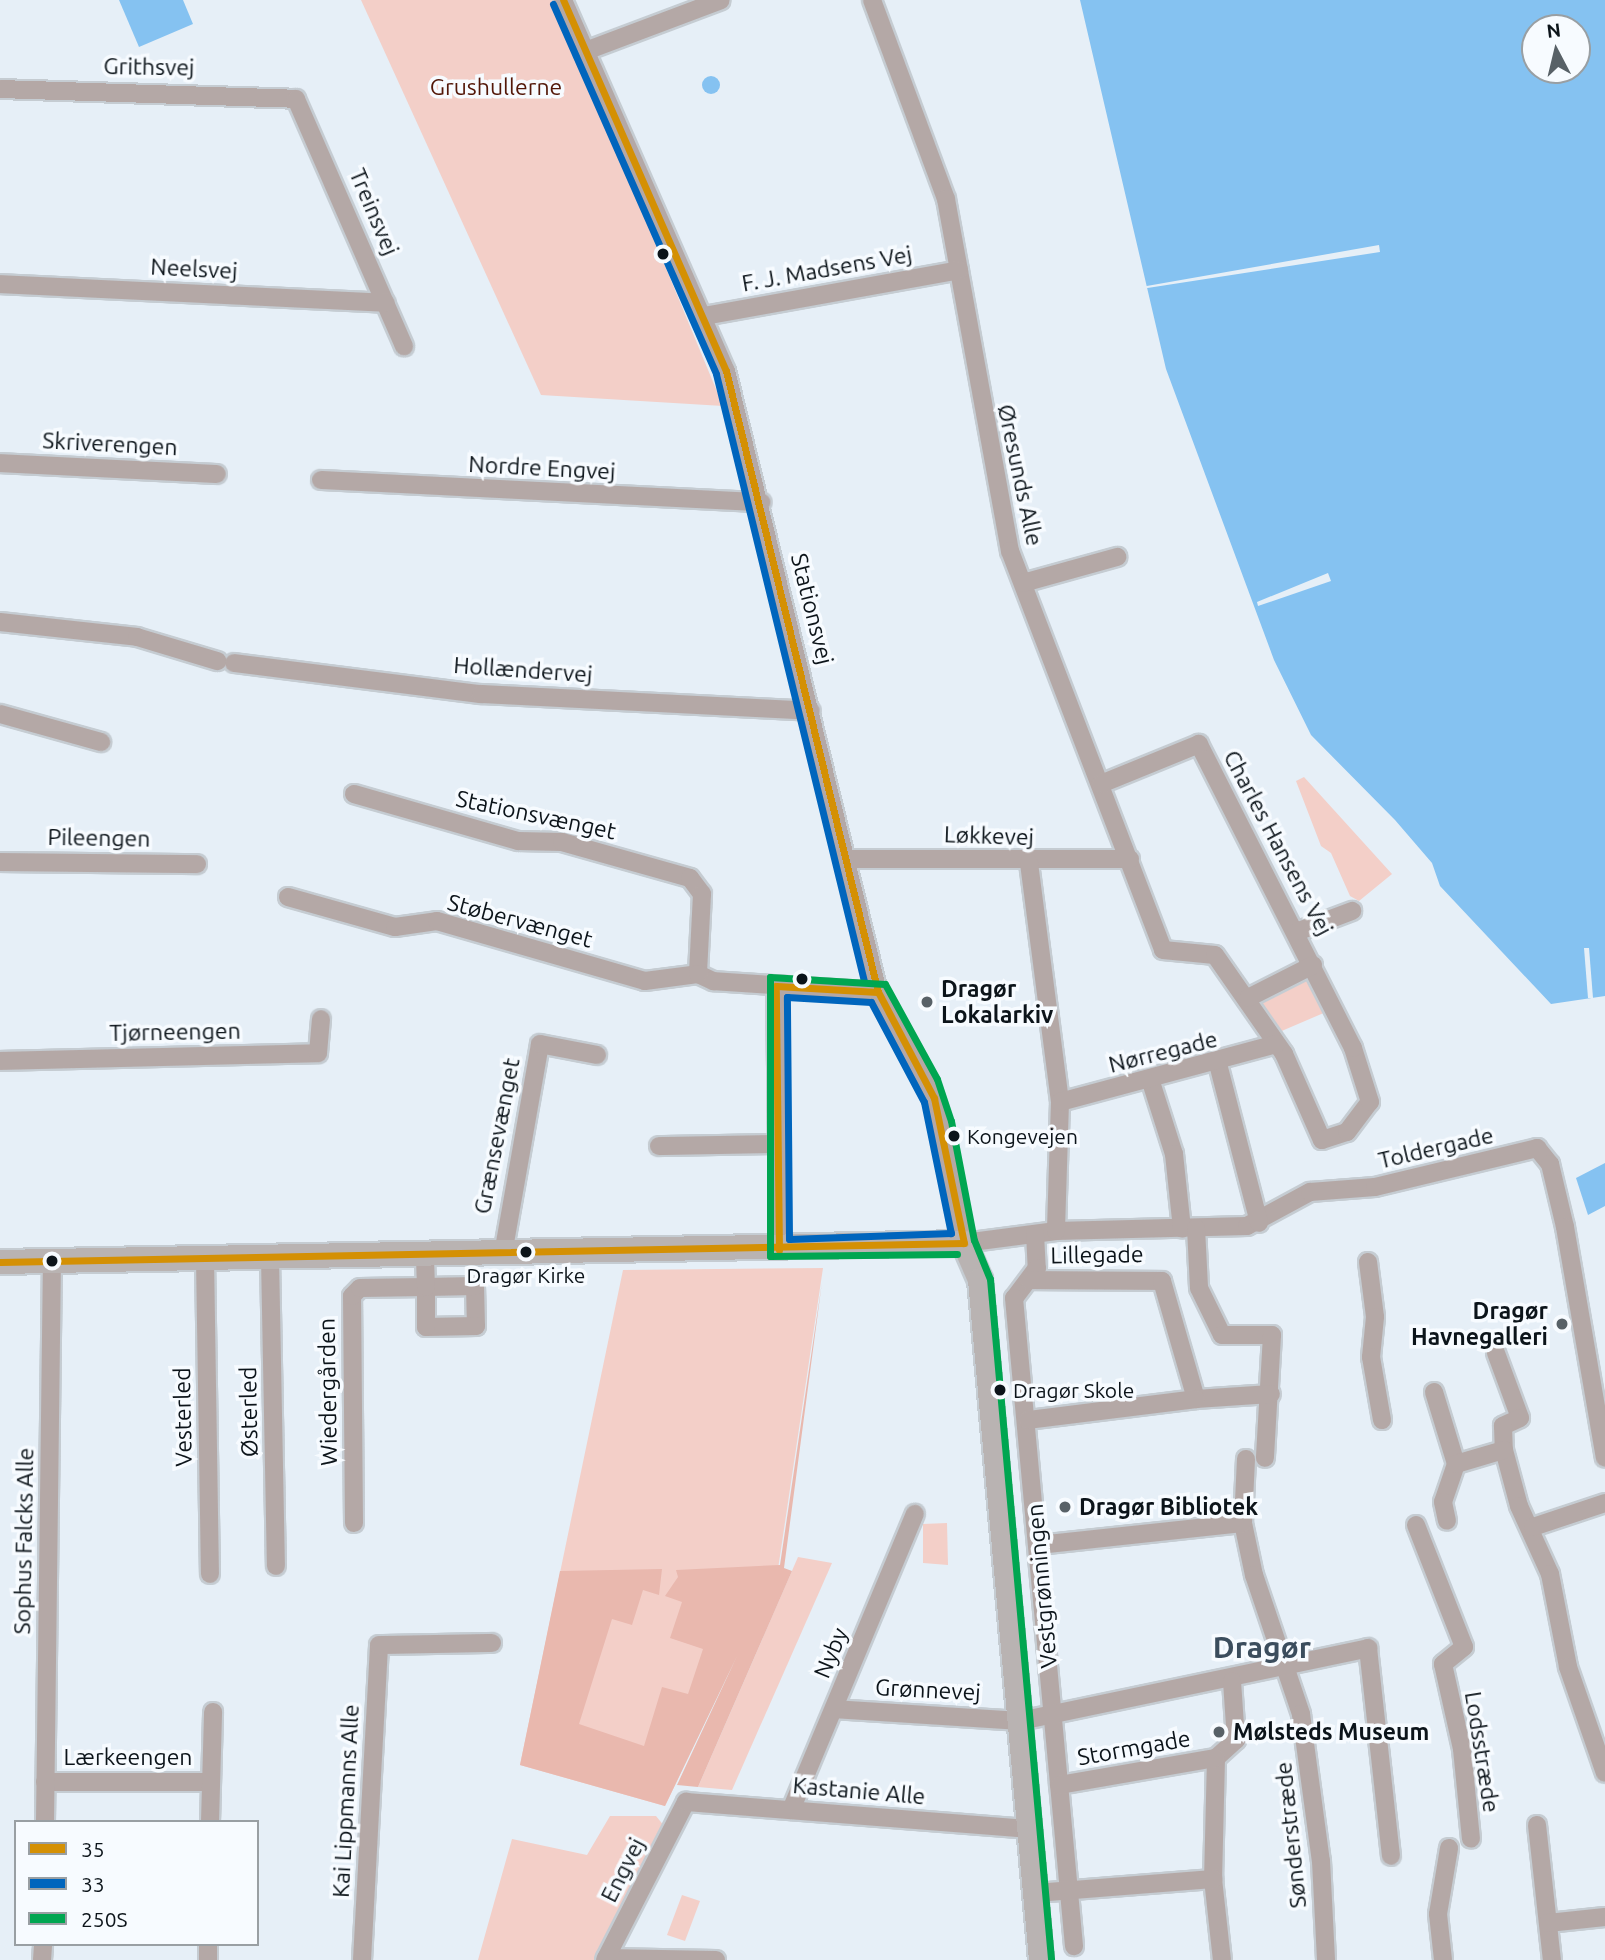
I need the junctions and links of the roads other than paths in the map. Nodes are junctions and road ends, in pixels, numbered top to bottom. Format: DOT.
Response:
graph roads {
  1 [pos="563,0"];
  2 [pos="721,0"];
  3 [pos="872,0"];
  4 [pos="583,52"];
  5 [pos="0,89"];
  6 [pos="296,99"];
  7 [pos="959,270"];
  8 [pos="0,284"];
  9 [pos="386,303"];
  10 [pos="704,316"];
  11 [pos="404,346"];
  12 [pos="0,463"];
  13 [pos="217,474"];
  14 [pos="321,480"];
  15 [pos="761,502"];
  16 [pos="1116,557"];
  17 [pos="1023,583"];
  18 [pos="0,622"];
  19 [pos="811,711"];
  20 [pos="0,714"];
  21 [pos="101,742"];
  22 [pos="1101,784"];
  23 [pos="354,794"];
  24 [pos="846,859"];
  25 [pos="1130,859"];
  26 [pos="0,862"];
  27 [pos="1029,863"];
  28 [pos="197,864"];
  29 [pos="288,897"];
  30 [pos="1352,911"];
  31 [pos="1298,931"];
  32 [pos="1313,965"];
  33 [pos="698,974"];
  34 [pos="776,986"];
  35 [pos="878,992"];
  36 [pos="1248,998"];
  37 [pos="321,1019"];
  38 [pos="1276,1044"];
  39 [pos="597,1055"];
  40 [pos="0,1061"];
  41 [pos="1218,1064"];
  42 [pos="1151,1082"];
  43 [pos="1060,1102"];
  44 [pos="778,1144"];
  45 [pos="659,1146"];
  46 [pos="1259,1223"];
  47 [pos="1189,1229"];
  48 [pos="1056,1231"];
  49 [pos="1035,1234"];
  50 [pos="964,1243"];
  51 [pos="779,1250"];
  52 [pos="503,1254"];
  53 [pos="425,1256"];
  54 [pos="205,1258"];
  55 [pos="270,1258"];
  56 [pos="52,1261"];
  57 [pos="0,1262"];
  58 [pos="1367,1262"];
  59 [pos="1029,1280"];
  60 [pos="1496,1353"];
  61 [pos="1434,1392"];
  62 [pos="1271,1394"];
  63 [pos="1196,1399"];
  64 [pos="1028,1420"];
  65 [pos="1382,1420"];
  66 [pos="1504,1450"];
  67 [pos="1265,1458"];
  68 [pos="1605,1458"];
  69 [pos="1246,1459"];
  70 [pos="1456,1464"];
  71 [pos="1605,1503"];
  72 [pos="915,1514"];
  73 [pos="1447,1521"];
  74 [pos="354,1523"];
  75 [pos="1243,1523"];
  76 [pos="1416,1525"];
  77 [pos="1533,1527"];
  78 [pos="1038,1545"];
  79 [pos="276,1566"];
  80 [pos="210,1574"];
  81 [pos="492,1643"];
  82 [pos="1286,1667"];
  83 [pos="1232,1681"];
  84 [pos="834,1709"];
  85 [pos="213,1712"];
  86 [pos="1052,1716"];
  87 [pos="1020,1721"];
  88 [pos="1216,1758"];
  89 [pos="1605,1773"];
  90 [pos="45,1782"];
  91 [pos="211,1782"];
  92 [pos="1059,1785"];
  93 [pos="686,1801"];
  94 [pos="791,1810"];
  95 [pos="45,1820"];
  96 [pos="210,1820"];
  97 [pos="1537,1825"];
  98 [pos="1028,1829"];
  99 [pos="1471,1839"];
  100 [pos="1448,1848"];
  101 [pos="1391,1856"];
  102 [pos="1213,1879"];
  103 [pos="1069,1890"];
  104 [pos="1035,1893"];
  105 [pos="1605,1917"];
  106 [pos="1548,1923"];
  107 [pos="1074,1947"];
  108 [pos="605,1959"];
  109 [pos="362,1960"];
  110 [pos="716,1960"];
  111 [pos="1041,1960"];
  112 [pos="1222,1960"];
  113 [pos="1326,1960"];
  114 [pos="1443,1960"];
  115 [pos="1552,1960"];
  1 -- 4 [label="street, Stationsvej"];
  2 -- 4 [label="street"];
  3 -- 7 [label="street, Øresunds Alle"];
  4 -- 10 [label="street, Stationsvej"];
  5 -- 6 [label="street, Grithsvej"];
  6 -- 9 [label="street, Treinsvej"];
  7 -- 10 [label="street, F. J. Madsens Vej"];
  7 -- 17 [label="street, Øresunds Alle"];
  8 -- 9 [label="street, Neelsvej"];
  9 -- 11 [label="street, Treinsvej"];
  10 -- 15 [label="street, Stationsvej"];
  12 -- 13 [label="street, Skriverengen"];
  14 -- 15 [label="street, Nordre Engvej"];
  15 -- 19 [label="street, Stationsvej"];
  16 -- 17 [label="street"];
  17 -- 22 [label="street, Øresunds Alle"];
  18 -- 19 [label="street, Hollændervej"];
  19 -- 24 [label="street, Stationsvej"];
  20 -- 21 [label="street"];
  22 -- 25 [label="street, Øresunds Alle"];
  22 -- 31 [label="street, Charles Hansens Vej"];
  23 -- 33 [label="street, Stationsvænget"];
  24 -- 27 [label="street, Løkkevej"];
  24 -- 35 [label="street, Stationsvej"];
  25 -- 27 [label="street, Løkkevej"];
  25 -- 36 [label="street, Øresunds Alle"];
  26 -- 28 [label="street, Pileengen"];
  27 -- 43 [label="street"];
  29 -- 33 [label="street, Støbervænget"];
  30 -- 31 [label="street"];
  31 -- 32 [label="street, Charles Hansens Vej"];
  32 -- 36 [label="street"];
  32 -- 38 [label="street, Charles Hansens Vej"];
  33 -- 34 [label="street, Støbervænget"];
  34 -- 35 [label="street, Støbervænget"];
  34 -- 44 [label="street"];
  35 -- 50 [label="street, Stationsvej"];
  36 -- 38 [label="street"];
  37 -- 40 [label="street, Tjørneengen"];
  38 -- 41 [label="street, Nørregade"];
  39 -- 52 [label="street, Grænsevænget"];
  41 -- 42 [label="street, Nørregade"];
  41 -- 46 [label="street"];
  42 -- 43 [label="street, Nørregade"];
  42 -- 47 [label="street"];
  43 -- 48 [label="street"];
  44 -- 45 [label="street"];
  44 -- 51 [label="street"];
  46 -- 47 [label="street"];
  46 -- 68 [label="street, Toldergade"];
  47 -- 48 [label="street"];
  47 -- 62 [label="street"];
  48 -- 49 [label="street"];
  49 -- 50 [label="street"];
  49 -- 59 [label="street, Vestgrønningen"];
  50 -- 51 [label="main road"];
  50 -- 87 [label="main road, Vestgrønningen"];
  51 -- 52 [label="main road"];
  52 -- 53 [label="main road"];
  53 -- 55 [label="main road"];
  53 -- 74 [label="street, Wiedergården"];
  54 -- 55 [label="main road"];
  54 -- 56 [label="main road"];
  54 -- 80 [label="street, Vesterled"];
  55 -- 79 [label="street, Østerled"];
  56 -- 57 [label="main road"];
  56 -- 90 [label="street, Sophus Falcks Alle"];
  58 -- 65 [label="street"];
  59 -- 63 [label="street, Lillegade"];
  59 -- 64 [label="street, Vestgrønningen"];
  60 -- 66 [label="street"];
  61 -- 70 [label="street"];
  62 -- 63 [label="street"];
  62 -- 67 [label="street"];
  63 -- 64 [label="street"];
  64 -- 78 [label="street, Vestgrønningen"];
  66 -- 70 [label="street"];
  66 -- 77 [label="street"];
  69 -- 75 [label="street, Sønderstræde"];
  70 -- 73 [label="street"];
  71 -- 77 [label="street"];
  72 -- 84 [label="street, Nyby"];
  75 -- 78 [label="street"];
  75 -- 82 [label="street, Sønderstræde"];
  76 -- 99 [label="street, Lodsstræde"];
  77 -- 89 [label="street"];
  78 -- 86 [label="street, Vestgrønningen"];
  81 -- 109 [label="street, Kai Lippmanns Alle"];
  82 -- 83 [label="street, Grønnevej"];
  82 -- 101 [label="street, Grønnevej"];
  82 -- 113 [label="street, Sønderstræde"];
  83 -- 86 [label="street, Grønnevej"];
  83 -- 88 [label="street"];
  84 -- 87 [label="street, Grønnevej"];
  84 -- 94 [label="street, Nyby"];
  85 -- 91 [label="street"];
  86 -- 87 [label="street, Grønnevej"];
  86 -- 92 [label="street, Vestgrønningen"];
  87 -- 98 [label="main road, Vestgrønningen"];
  88 -- 92 [label="street, Stormgade"];
  88 -- 102 [label="street"];
  90 -- 91 [label="street, Lærkeengen"];
  90 -- 95 [label="street, Sophus Falcks Alle"];
  91 -- 96 [label="street"];
  92 -- 103 [label="street, Vestgrønningen"];
  93 -- 94 [label="street, Kastanie Alle"];
  93 -- 108 [label="street, Engvej"];
  94 -- 98 [label="street, Kastanie Alle"];
  97 -- 106 [label="street"];
  98 -- 104 [label="main road, Vestgrønningen"];
  100 -- 114 [label="street"];
  102 -- 103 [label="street"];
  102 -- 112 [label="street"];
  103 -- 104 [label="street"];
  103 -- 107 [label="street, Vestgrønningen"];
  104 -- 111 [label="main road, Vestgrønningen"];
  105 -- 106 [label="street"];
  106 -- 115 [label="street"];
  108 -- 110 [label="street"];
}
